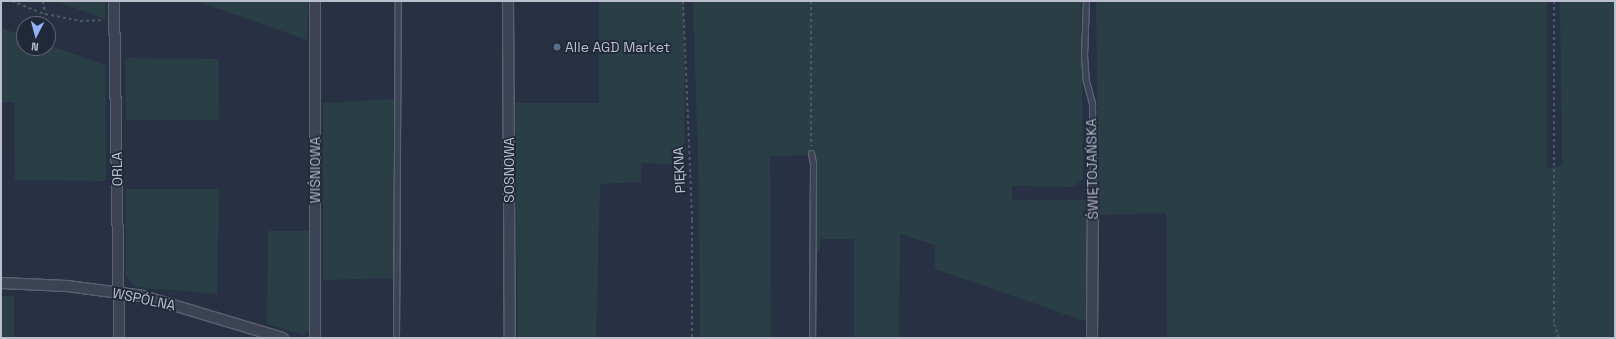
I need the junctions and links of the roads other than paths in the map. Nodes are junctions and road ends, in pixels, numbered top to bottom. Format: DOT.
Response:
graph roads {
  1 [pos="114,1"];
  2 [pos="315,1"];
  3 [pos="398,1"];
  4 [pos="508,1"];
  5 [pos="1086,1"];
  6 [pos="811,153"];
  7 [pos="1093,196"];
  8 [pos="1,283"];
  9 [pos="119,292"];
  10 [pos="119,338"];
  11 [pos="283,338"];
  12 [pos="315,338"];
  13 [pos="396,338"];
  14 [pos="510,338"];
  15 [pos="812,338"];
  16 [pos="1092,338"];
  1 -- 9 [label="street, ORLA"];
  2 -- 12 [label="street, WIŚNIOWA"];
  3 -- 13 [label="lane"];
  4 -- 14 [label="street, SOSNOWA"];
  5 -- 7 [label="lane, ŚWIĘTOJAŃSKA"];
  6 -- 15 [label="lane"];
  7 -- 16 [label="street, ŚWIĘTOJAŃSKA"];
  8 -- 9 [label="street, WSPÓLNA"];
  9 -- 10 [label="street, ORLA"];
  9 -- 11 [label="street, WSPÓLNA"];
}
